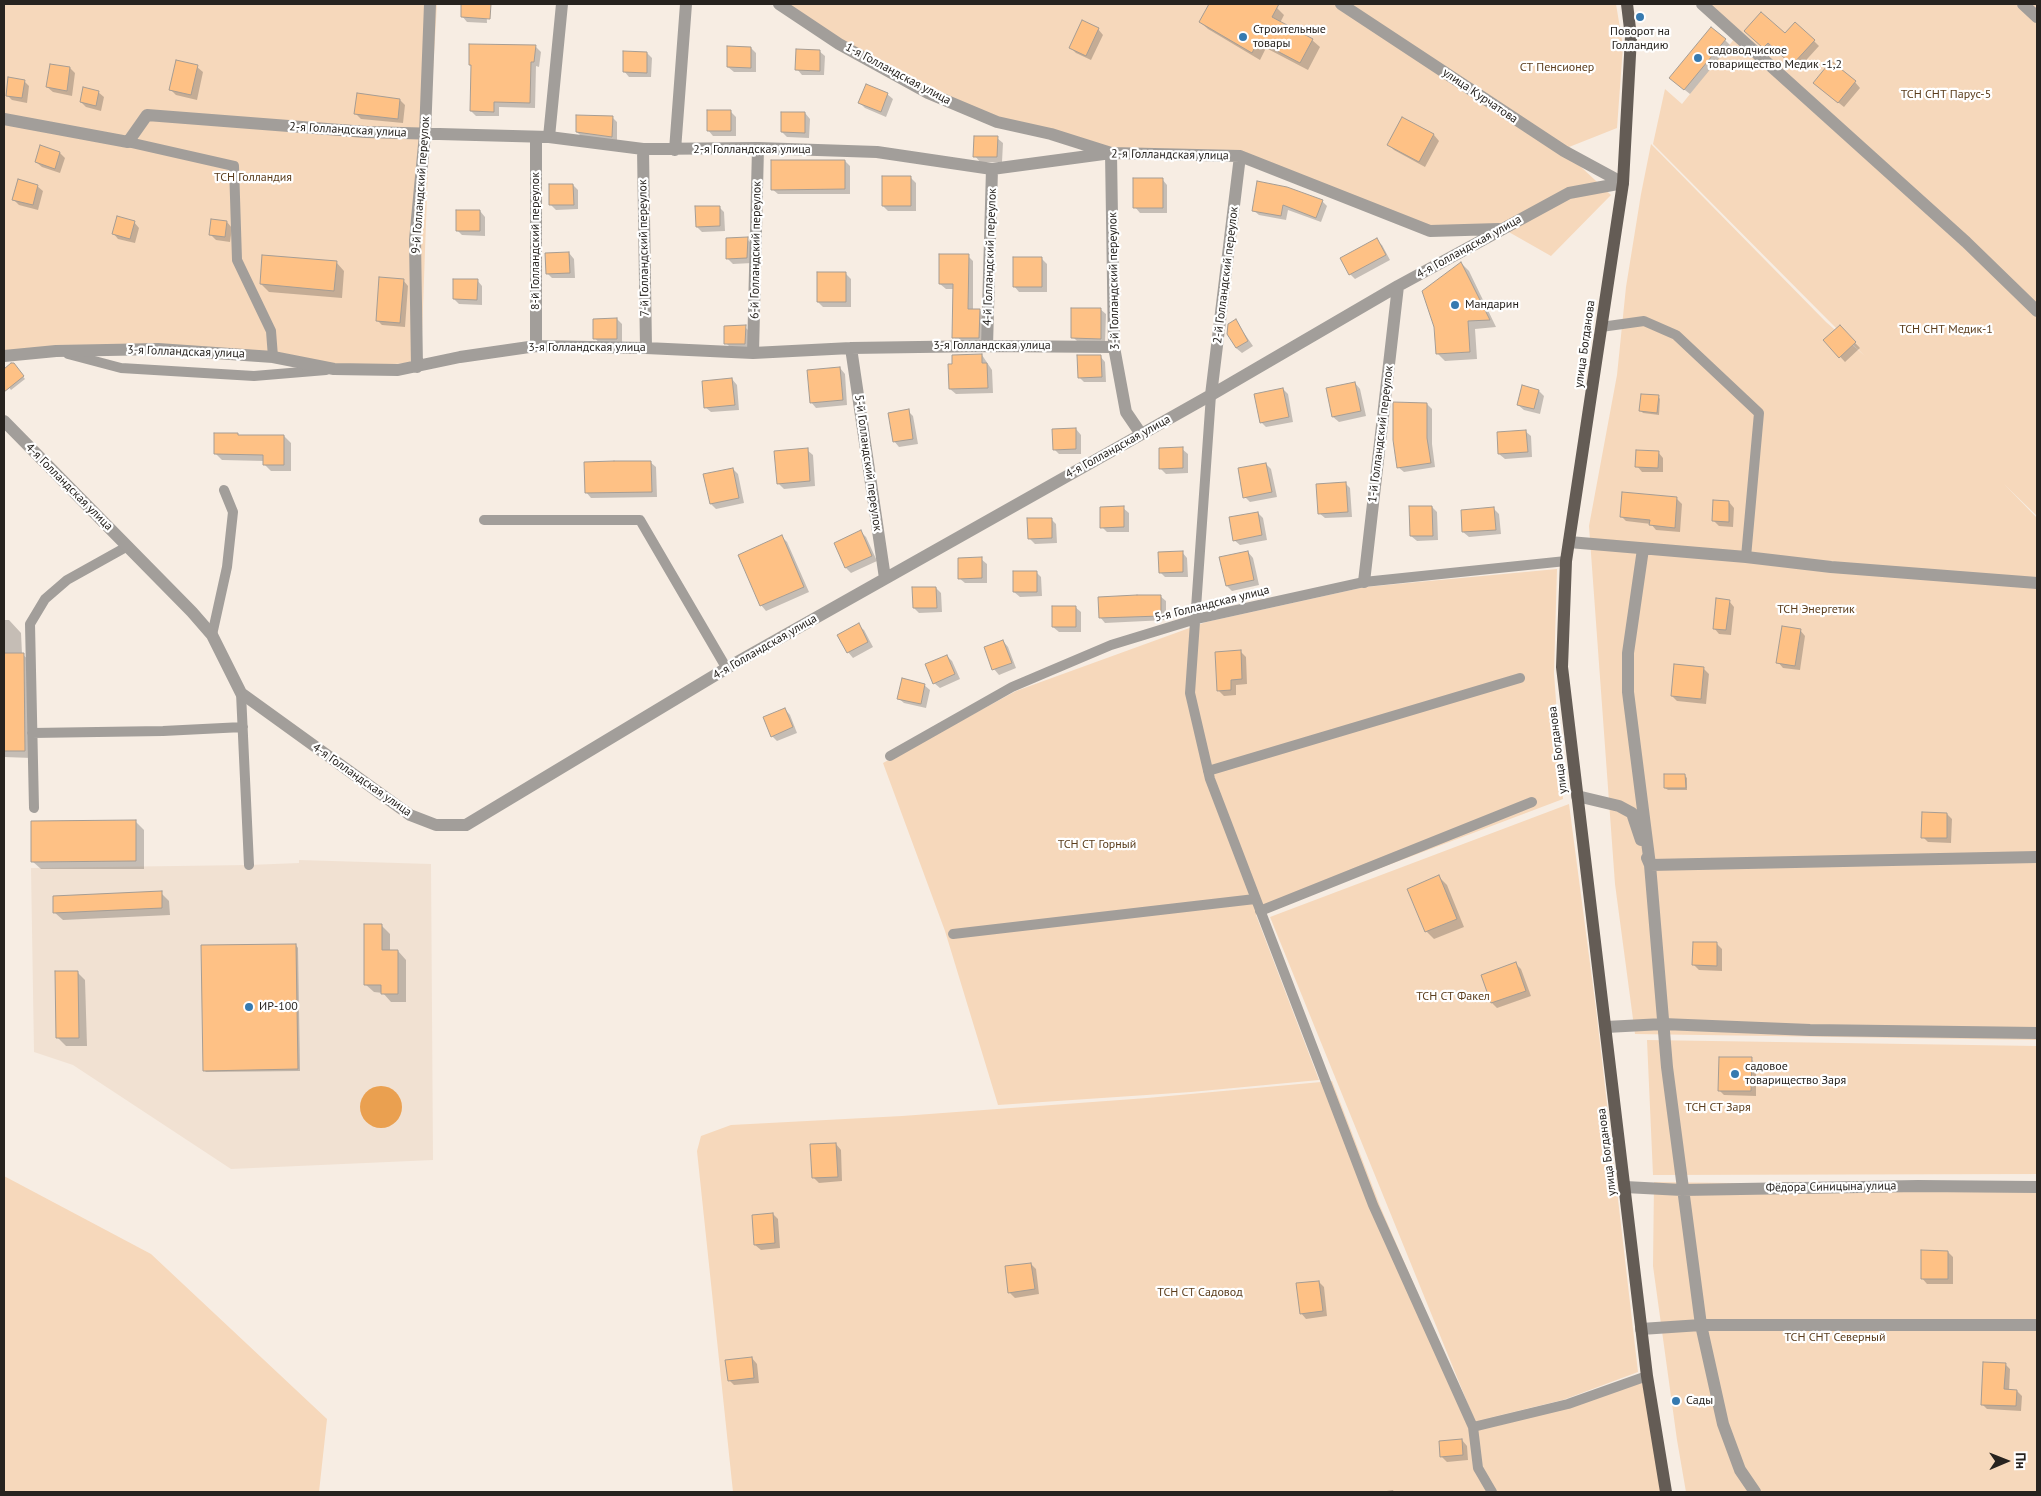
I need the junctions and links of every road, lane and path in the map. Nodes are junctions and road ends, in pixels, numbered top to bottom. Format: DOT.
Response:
graph roads {
  1 [pos="430,4"];
  2 [pos="562,4"];
  3 [pos="686,4"];
  4 [pos="779,4"];
  5 [pos="1341,4"];
  6 [pos="1627,4"];
  7 [pos="1702,4"];
  8 [pos="2023,4"];
  9 [pos="2037,17"];
  10 [pos="4,118"];
  11 [pos="425,134"];
  12 [pos="536,137"];
  13 [pos="549,137"];
  14 [pos="128,142"];
  15 [pos="758,148"];
  16 [pos="643,149"];
  17 [pos="675,150"];
  18 [pos="1111,153"];
  19 [pos="1240,156"];
  20 [pos="992,169"];
  21 [pos="1623,182"];
  22 [pos="1501,229"];
  23 [pos="1398,286"];
  24 [pos="2037,311"];
  25 [pos="1601,327"];
  26 [pos="536,346"];
  27 [pos="987,346"];
  28 [pos="1114,347"];
  29 [pos="646,348"];
  30 [pos="851,348"];
  31 [pos="56,350"];
  32 [pos="753,353"];
  33 [pos="4,356"];
  34 [pos="273,357"];
  35 [pos="417,367"];
  36 [pos="334,369"];
  37 [pos="1211,395"];
  38 [pos="4,421"];
  39 [pos="1141,434"];
  40 [pos="224,490"];
  41 [pos="484,520"];
  42 [pos="1569,542"];
  43 [pos="128,546"];
  44 [pos="1642,549"];
  45 [pos="1746,557"];
  46 [pos="1566,561"];
  47 [pos="885,578"];
  48 [pos="1364,582"];
  49 [pos="2036,583"];
  50 [pos="1196,619"];
  51 [pos="212,635"];
  52 [pos="726,668"];
  53 [pos="1520,678"];
  54 [pos="241,693"];
  55 [pos="243,728"];
  56 [pos="32,733"];
  57 [pos="890,756"];
  58 [pos="1208,771"];
  59 [pos="1577,796"];
  60 [pos="1532,802"];
  61 [pos="34,808"];
  62 [pos="2037,857"];
  63 [pos="249,865"];
  64 [pos="1650,865"];
  65 [pos="1255,899"];
  66 [pos="1260,911"];
  67 [pos="953,934"];
  68 [pos="1663,1024"];
  69 [pos="1606,1027"];
  70 [pos="2037,1032"];
  71 [pos="1625,1187"];
  72 [pos="2037,1188"];
  73 [pos="1682,1190"];
  74 [pos="1701,1325"];
  75 [pos="2037,1325"];
  76 [pos="1641,1330"];
  77 [pos="1647,1376"];
  78 [pos="1473,1427"];
  79 [pos="1492,1492"];
  80 [pos="1666,1492"];
  81 [pos="1754,1492"];
  1 -- 11 [label="street, 9-й Голландский переулок"];
  2 -- 13 [label="street"];
  3 -- 17 [label="street"];
  4 -- 18 [label="street, 1-я Голландская улица"];
  5 -- 21 [label="street, улица Курчатова"];
  6 -- 21 [label="main road, улица Богданова"];
  7 -- 24 [label="street"];
  8 -- 9 [label="street"];
  10 -- 14 [label="street"];
  11 -- 12 [label="street, 2-я Голландская улица"];
  11 -- 14 [label="street, 2-я Голландская улица"];
  11 -- 35 [label="street, 9-й Голландский переулок"];
  12 -- 13 [label="street, 2-я Голландская улица"];
  12 -- 26 [label="street, 8-й Голландский переулок"];
  13 -- 16 [label="street, 2-я Голландская улица"];
  14 -- 34 [label="lane"];
  15 -- 17 [label="street, 2-я Голландская улица"];
  15 -- 20 [label="street, 2-я Голландская улица"];
  15 -- 32 [label="street, 6-й Голландский переулок"];
  16 -- 17 [label="street, 2-я Голландская улица"];
  16 -- 29 [label="street, 7-й Голландский переулок"];
  18 -- 19 [label="street, 2-я Голландская улица"];
  18 -- 20 [label="street, 2-я Голландская улица"];
  18 -- 28 [label="street, 3-й Голландский переулок"];
  19 -- 22 [label="street, 2-я Голландская улица"];
  19 -- 37 [label="street, 2-й Голландский переулок"];
  20 -- 27 [label="street, 4-й Голландский переулок"];
  21 -- 22 [label="street, 4-я Голландская улица"];
  21 -- 25 [label="main road, улица Богданова"];
  22 -- 23 [label="street, 4-я Голландская улица"];
  23 -- 37 [label="street, 4-я Голландская улица"];
  23 -- 48 [label="street, 1-й Голландский переулок"];
  25 -- 42 [label="main road, улица Богданова"];
  25 -- 45 [label="lane"];
  26 -- 29 [label="street, 3-я Голландская улица"];
  26 -- 35 [label="street, 3-я Голландская улица"];
  27 -- 28 [label="street, 3-я Голландская улица"];
  27 -- 30 [label="street, 3-я Голландская улица"];
  28 -- 39 [label="street, 3-й Голландский переулок"];
  29 -- 32 [label="street, 3-я Голландская улица"];
  30 -- 32 [label="street, 3-я Голландская улица"];
  30 -- 47 [label="street, 5-й Голландский переулок"];
  31 -- 33 [label="street, 3-я Голландская улица"];
  31 -- 34 [label="street, 3-я Голландская улица"];
  31 -- 36 [label="lane"];
  34 -- 36 [label="street, 3-я Голландская улица"];
  35 -- 36 [label="street, 3-я Голландская улица"];
  37 -- 39 [label="street, 4-я Голландская улица"];
  37 -- 50 [label="lane"];
  38 -- 43 [label="street, 4-я Голландская улица"];
  39 -- 47 [label="street, 4-я Голландская улица"];
  40 -- 51 [label="lane"];
  41 -- 52 [label="lane"];
  42 -- 44 [label="street"];
  42 -- 46 [label="main road, улица Богданова"];
  43 -- 51 [label="street, 4-я Голландская улица"];
  43 -- 56 [label="lane"];
  44 -- 45 [label="street"];
  44 -- 64 [label="street"];
  45 -- 49 [label="street"];
  46 -- 48 [label="lane, 5-я Голландская улица"];
  46 -- 59 [label="main road, улица Богданова"];
  47 -- 52 [label="street, 4-я Голландская улица"];
  48 -- 50 [label="lane, 5-я Голландская улица"];
  50 -- 57 [label="lane, 5-я Голландская улица"];
  50 -- 58 [label="lane"];
  51 -- 54 [label="street, 4-я Голландская улица"];
  52 -- 54 [label="street, 4-я Голландская улица"];
  53 -- 58 [label="lane"];
  54 -- 55 [label="lane"];
  55 -- 56 [label="lane"];
  55 -- 63 [label="lane"];
  56 -- 61 [label="lane"];
  58 -- 65 [label="lane"];
  59 -- 64 [label="street"];
  59 -- 69 [label="main road, улица Богданова"];
  60 -- 66 [label="lane"];
  62 -- 64 [label="street"];
  64 -- 68 [label="street"];
  65 -- 66 [label="lane"];
  65 -- 67 [label="lane"];
  66 -- 78 [label="lane"];
  68 -- 69 [label="street"];
  68 -- 70 [label="street"];
  68 -- 73 [label="street"];
  69 -- 71 [label="main road, улица Богданова"];
  71 -- 73 [label="street, Фёдора Синицына улица"];
  71 -- 76 [label="main road, улица Богданова"];
  72 -- 73 [label="street, Фёдора Синицына улица"];
  73 -- 74 [label="street"];
  74 -- 75 [label="street"];
  74 -- 76 [label="street"];
  74 -- 81 [label="street"];
  76 -- 77 [label="main road, улица Богданова"];
  77 -- 78 [label="lane"];
  77 -- 80 [label="main road, улица Богданова"];
  78 -- 79 [label="lane"];
}
